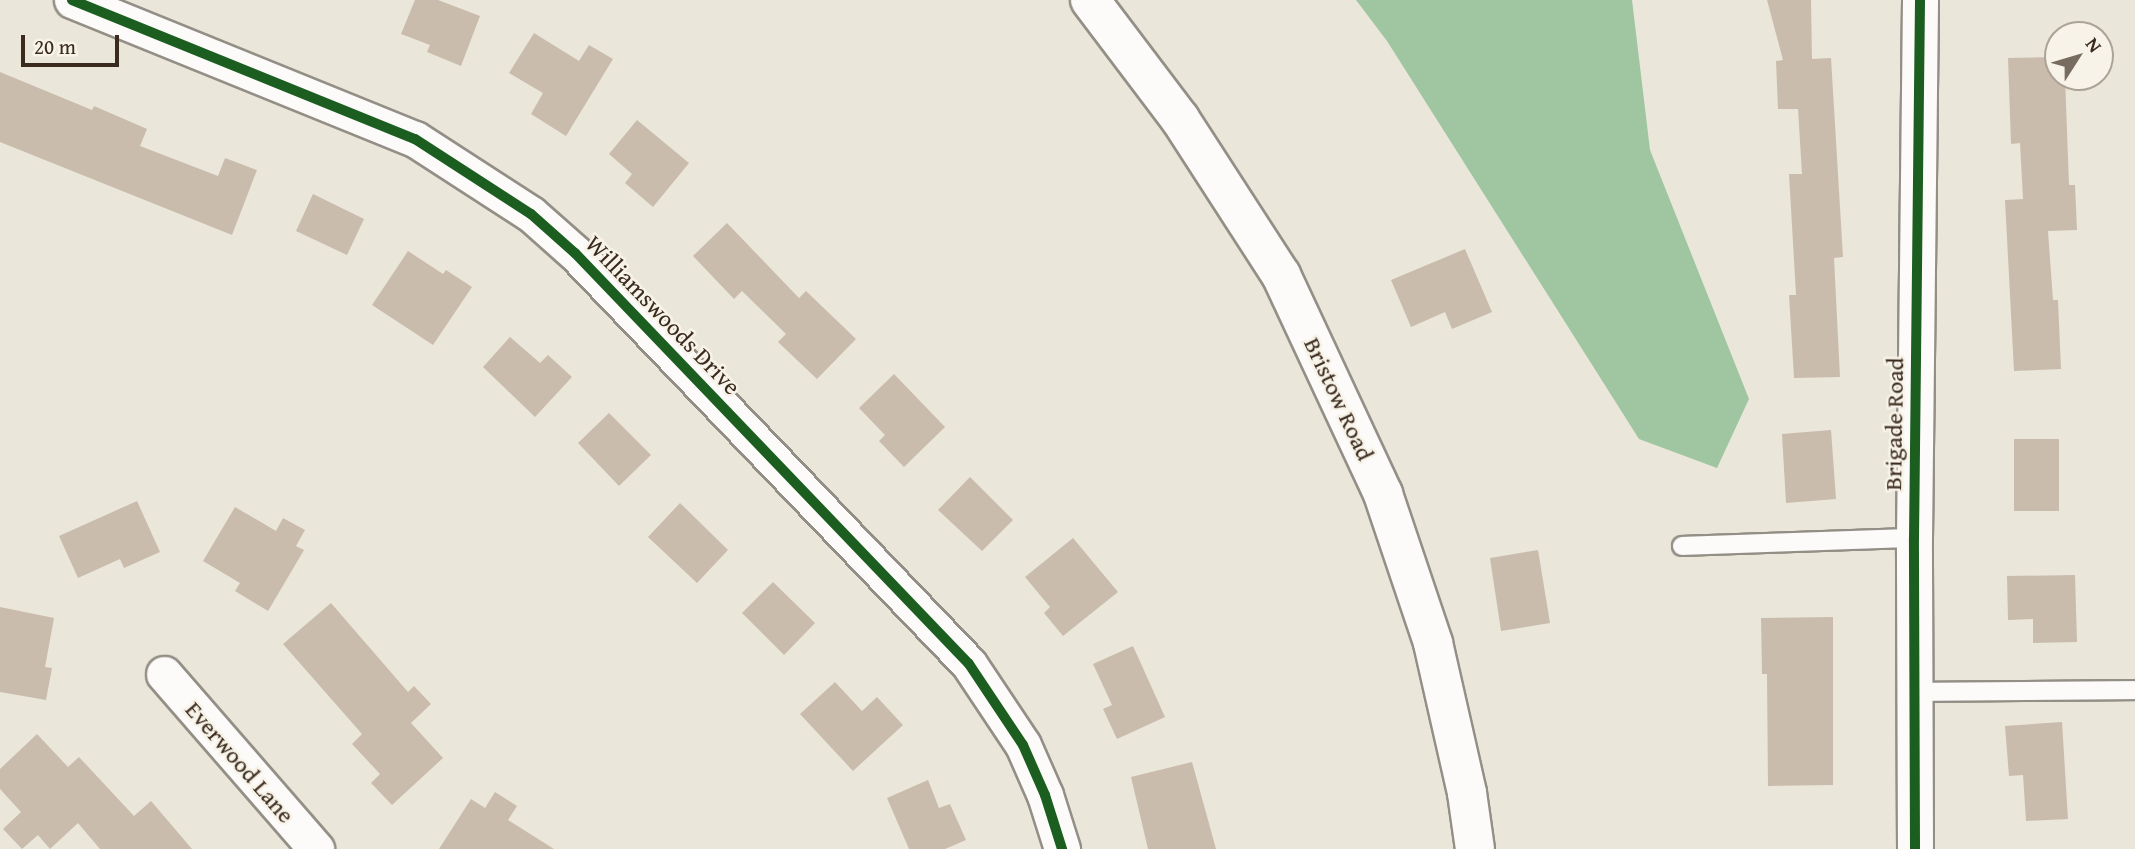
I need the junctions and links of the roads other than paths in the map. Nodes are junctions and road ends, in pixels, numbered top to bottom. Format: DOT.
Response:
graph roads {
  1 [pos="72,0"];
  2 [pos="1090,0"];
  3 [pos="1920,0"];
  4 [pos="1914,538"];
  5 [pos="1682,546"];
  6 [pos="164,674"];
  7 [pos="2135,690"];
  8 [pos="1914,692"];
  9 [pos="316,849"];
  10 [pos="1062,849"];
  11 [pos="1475,849"];
  12 [pos="1916,849"];
  1 -- 10 [label="street, Williamswoods Drive"];
  2 -- 11 [label="main road, Bristow Road"];
  3 -- 4 [label="street, Brigade Road"];
  4 -- 5 [label="lane"];
  4 -- 8 [label="street, Brigade Road"];
  6 -- 9 [label="street, Everwood Lane"];
  7 -- 8 [label="lane"];
  8 -- 12 [label="street, Brigade Road"];
}
